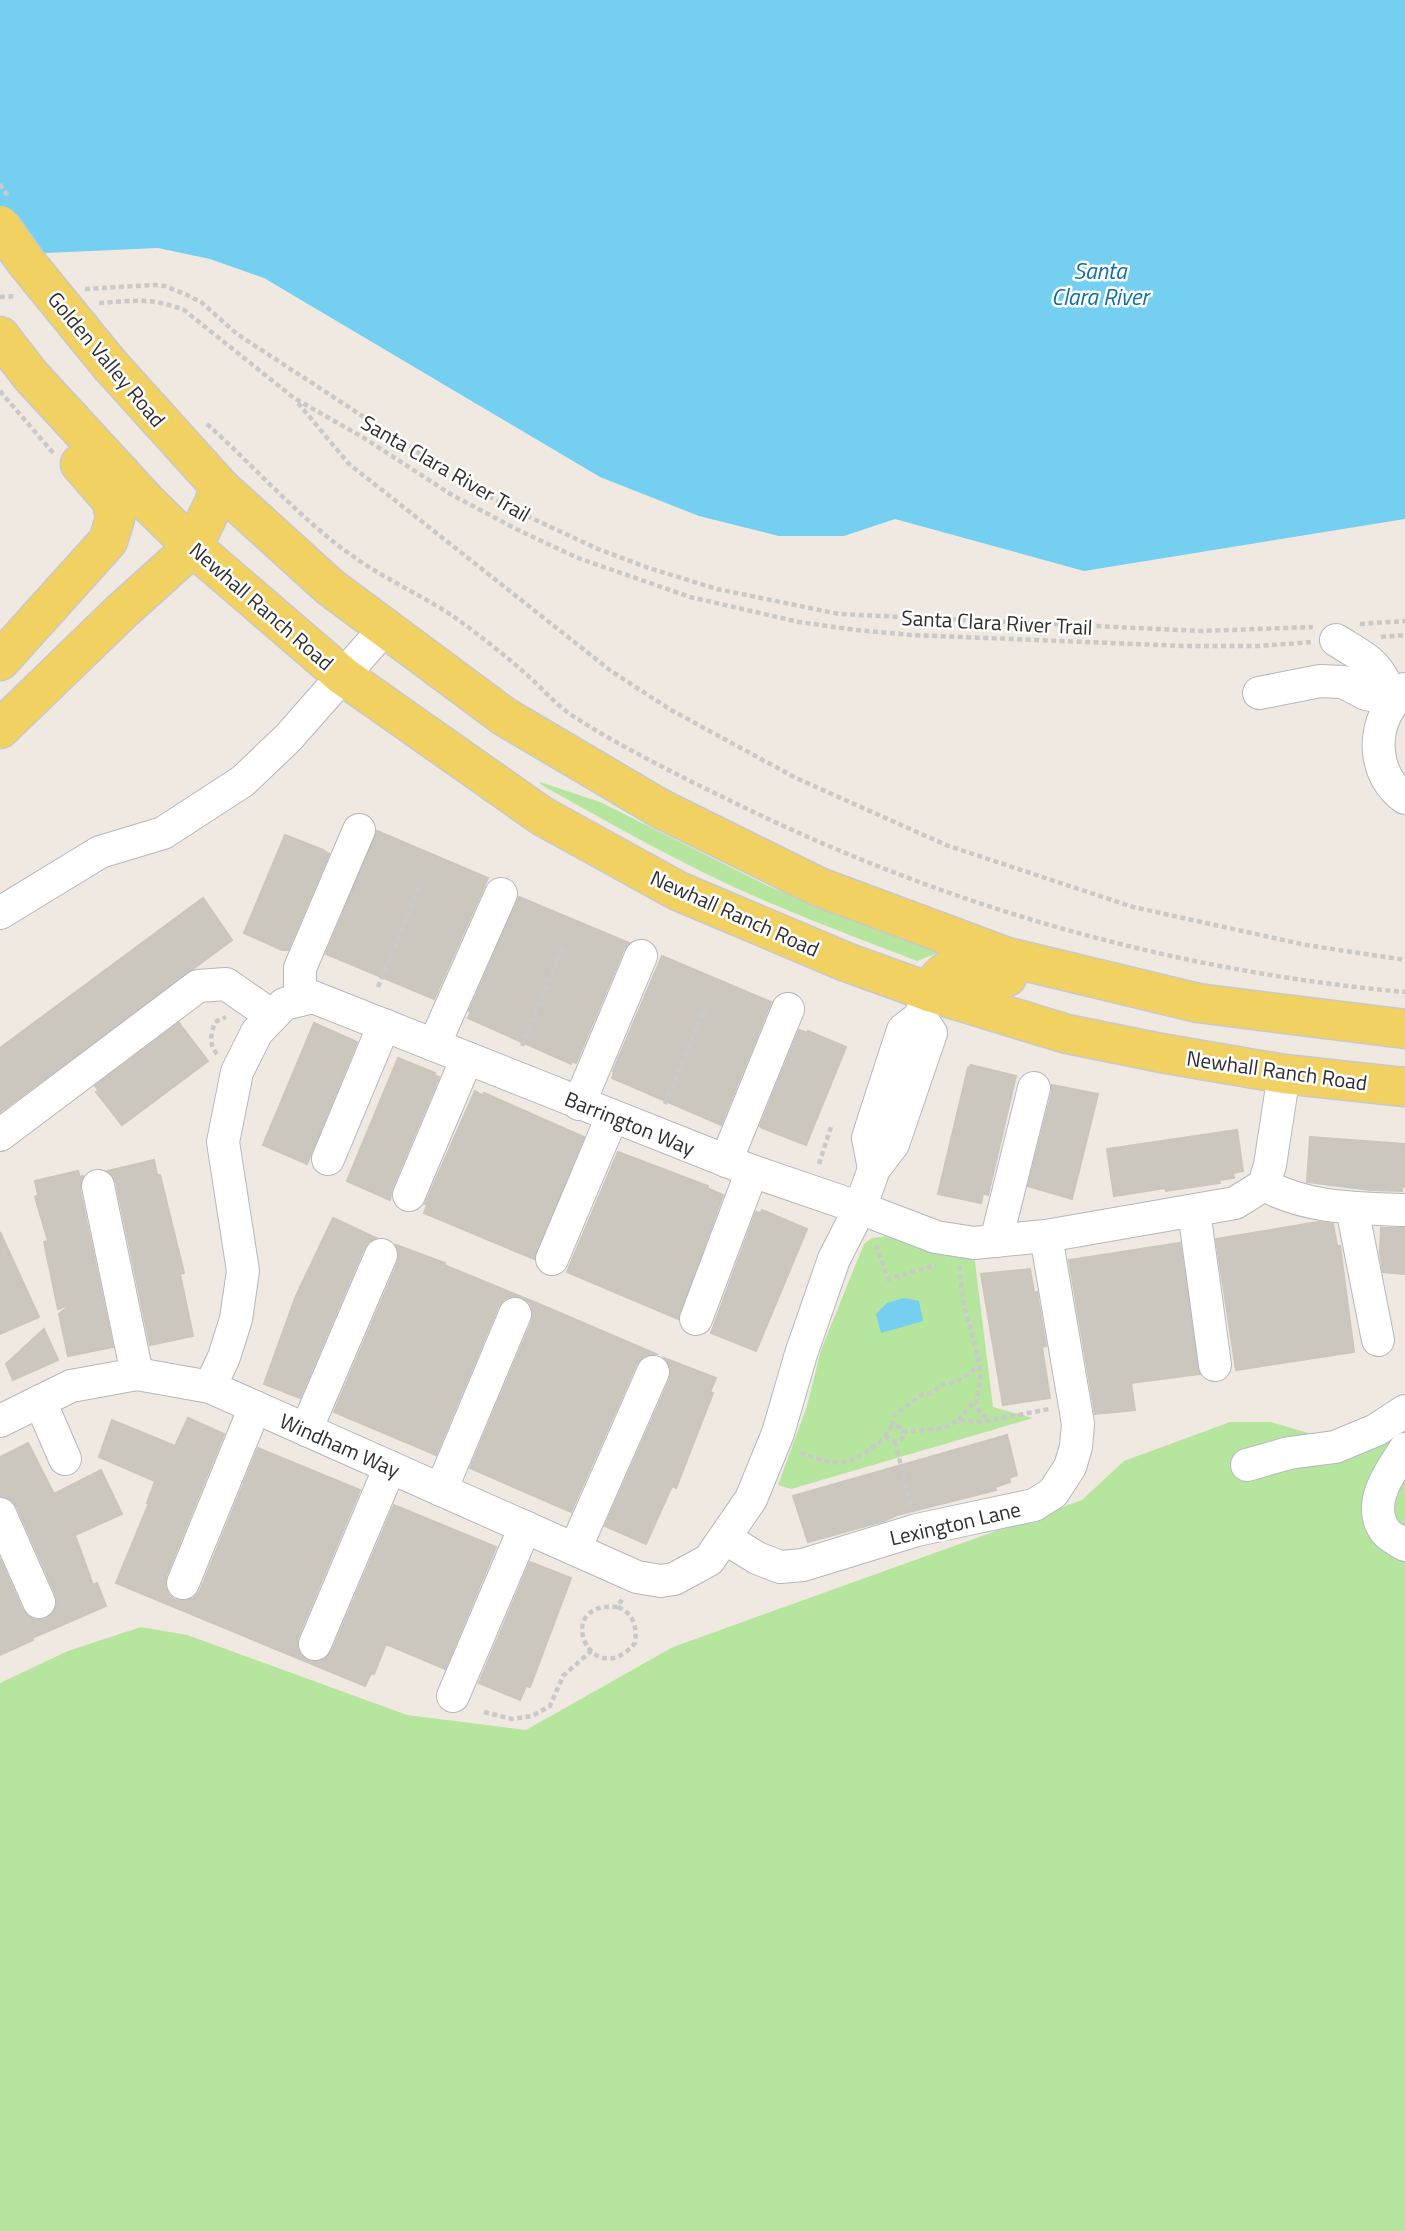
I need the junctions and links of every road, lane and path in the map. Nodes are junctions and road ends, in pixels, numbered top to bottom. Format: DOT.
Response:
graph roads {
  1 [pos="0,225"];
  2 [pos="81,290"];
  3 [pos="27,295"];
  4 [pos="0,297"];
  5 [pos="92,303"];
  6 [pos="0,336"];
  7 [pos="31,376"];
  8 [pos="293,398"];
  9 [pos="203,420"];
  10 [pos="221,488"];
  11 [pos="165,519"];
  12 [pos="193,547"];
  13 [pos="1405,621"];
  14 [pos="385,628"];
  15 [pos="1338,630"];
  16 [pos="1405,635"];
  17 [pos="0,663"];
  18 [pos="343,676"];
  19 [pos="1259,693"];
  20 [pos="1399,694"];
  21 [pos="0,729"];
  22 [pos="1405,798"];
  23 [pos="359,830"];
  24 [pos="421,883"];
  25 [pos="501,894"];
  26 [pos="0,913"];
  27 [pos="563,947"];
  28 [pos="641,956"];
  29 [pos="1405,960"];
  30 [pos="378,987"];
  31 [pos="1405,992"];
  32 [pos="300,1000"];
  33 [pos="925,1004"];
  34 [pos="706,1007"];
  35 [pos="788,1009"];
  36 [pos="230,1017"];
  37 [pos="272,1017"];
  38 [pos="384,1025"];
  39 [pos="1387,1026"];
  40 [pos="434,1045"];
  41 [pos="522,1046"];
  42 [pos="217,1054"];
  43 [pos="467,1058"];
  44 [pos="1284,1074"];
  45 [pos="1405,1087"];
  46 [pos="1034,1088"];
  47 [pos="579,1104"];
  48 [pos="666,1104"];
  49 [pos="612,1117"];
  50 [pos="831,1128"];
  51 [pos="0,1135"];
  52 [pos="328,1159"];
  53 [pos="819,1164"];
  54 [pos="739,1166"];
  55 [pos="1264,1185"];
  56 [pos="98,1186"];
  57 [pos="410,1195"];
  58 [pos="860,1208"];
  59 [pos="1352,1208"];
  60 [pos="1405,1210"];
  61 [pos="1194,1211"];
  62 [pos="1046,1236"];
  63 [pos="996,1241"];
  64 [pos="876,1245"];
  65 [pos="381,1255"];
  66 [pos="552,1259"];
  67 [pos="940,1259"];
  68 [pos="959,1262"];
  69 [pos="515,1314"];
  70 [pos="696,1320"];
  71 [pos="1378,1340"];
  72 [pos="1214,1365"];
  73 [pos="979,1366"];
  74 [pos="653,1372"];
  75 [pos="137,1374"];
  76 [pos="210,1387"];
  77 [pos="976,1400"];
  78 [pos="40,1401"];
  79 [pos="1074,1404"];
  80 [pos="255,1407"];
  81 [pos="3,1411"];
  82 [pos="1405,1411"];
  83 [pos="994,1419"];
  84 [pos="958,1420"];
  85 [pos="892,1426"];
  86 [pos="306,1430"];
  87 [pos="903,1432"];
  88 [pos="886,1437"];
  89 [pos="895,1442"];
  90 [pos="1405,1449"];
  91 [pos="800,1453"];
  92 [pos="65,1459"];
  93 [pos="1247,1465"];
  94 [pos="390,1467"];
  95 [pos="441,1490"];
  96 [pos="0,1514"];
  97 [pos="526,1527"];
  98 [pos="917,1530"];
  99 [pos="725,1538"];
  100 [pos="1405,1545"];
  101 [pos="575,1549"];
  102 [pos="183,1583"];
  103 [pos="624,1595"];
  104 [pos="39,1602"];
  105 [pos="618,1607"];
  106 [pos="315,1644"];
  107 [pos="591,1651"];
  108 [pos="453,1696"];
  109 [pos="484,1712"];
  1 -- 10 [label="main road, Golden Valley Road, bridge"];
  2 -- 15 [label="path"];
  3 -- 4 [label="path"];
  5 -- 8 [label="path, Santa Clara River Trail"];
  6 -- 7 [label="main road"];
  7 -- 11 [label="main road"];
  7 -- 17 [label="main road"];
  8 -- 15 [label="path, Santa Clara River Trail"];
  8 -- 29 [label="path"];
  9 -- 31 [label="path"];
  10 -- 11 [label="main road"];
  10 -- 12 [label="main road"];
  10 -- 14 [label="main road"];
  11 -- 12 [label="main road, Newhall Ranch Road"];
  11 -- 17 [label="main road"];
  12 -- 18 [label="main road, Newhall Ranch Road"];
  12 -- 21 [label="main road"];
  13 -- 15 [label="path"];
  14 -- 18 [label="street"];
  14 -- 39 [label="main road"];
  15 -- 16 [label="path, Santa Clara River Trail"];
  15 -- 20 [label="street"];
  18 -- 26 [label="street"];
  18 -- 33 [label="main road, Newhall Ranch Road"];
  19 -- 20 [label="street"];
  20 -- 22 [label="street"];
  23 -- 32 [label="street"];
  24 -- 30 [label="path"];
  25 -- 40 [label="street"];
  27 -- 41 [label="path"];
  28 -- 47 [label="street"];
  32 -- 37 [label="street"];
  32 -- 38 [label="street, Barrington Way"];
  33 -- 39 [label="main road"];
  33 -- 44 [label="main road, Newhall Ranch Road"];
  33 -- 58 [label="street"];
  34 -- 48 [label="path"];
  35 -- 54 [label="street"];
  36 -- 42 [label="path"];
  37 -- 51 [label="street"];
  37 -- 76 [label="street"];
  38 -- 40 [label="street, Barrington Way"];
  38 -- 52 [label="street"];
  40 -- 43 [label="street, Barrington Way"];
  43 -- 47 [label="street, Barrington Way"];
  43 -- 57 [label="street"];
  44 -- 45 [label="main road, Newhall Ranch Road"];
  44 -- 55 [label="street"];
  46 -- 63 [label="street"];
  47 -- 49 [label="street, Barrington Way"];
  49 -- 54 [label="street, Barrington Way"];
  49 -- 66 [label="street"];
  50 -- 53 [label="path"];
  54 -- 58 [label="street, Barrington Way"];
  54 -- 70 [label="street"];
  55 -- 59 [label="street"];
  55 -- 61 [label="street, Barrington Way"];
  56 -- 75 [label="street"];
  58 -- 63 [label="street, Barrington Way"];
  58 -- 99 [label="street"];
  59 -- 60 [label="street"];
  59 -- 71 [label="street"];
  61 -- 62 [label="street, Barrington Way"];
  61 -- 72 [label="street"];
  62 -- 63 [label="street, Barrington Way"];
  62 -- 79 [label="street, Lexington Lane"];
  64 -- 67 [label="path"];
  65 -- 86 [label="street"];
  68 -- 73 [label="path"];
  69 -- 95 [label="street"];
  73 -- 77 [label="path"];
  73 -- 85 [label="path"];
  74 -- 101 [label="street"];
  75 -- 76 [label="street, Windham Way"];
  75 -- 78 [label="street, Windham Way"];
  76 -- 80 [label="street, Windham Way"];
  77 -- 83 [label="path"];
  77 -- 84 [label="path"];
  78 -- 81 [label="street, Windham Way"];
  78 -- 92 [label="street"];
  79 -- 83 [label="path"];
  79 -- 98 [label="street, Lexington Lane"];
  80 -- 86 [label="street, Windham Way"];
  80 -- 102 [label="street"];
  82 -- 93 [label="street"];
  83 -- 84 [label="path"];
  84 -- 87 [label="path"];
  85 -- 87 [label="path"];
  85 -- 88 [label="path"];
  86 -- 94 [label="street, Windham Way"];
  87 -- 89 [label="path"];
  88 -- 89 [label="path"];
  88 -- 91 [label="path"];
  89 -- 98 [label="path"];
  90 -- 100 [label="street"];
  94 -- 95 [label="street, Windham Way"];
  94 -- 106 [label="street"];
  95 -- 97 [label="street, Windham Way"];
  96 -- 104 [label="street"];
  97 -- 101 [label="street, Windham Way"];
  97 -- 108 [label="street"];
  98 -- 99 [label="street, Lexington Lane"];
  99 -- 101 [label="street, Windham Way"];
  103 -- 105 [label="path"];
  105 -- 107 [label="path"];
  105 -- 107 [label="path"];
  107 -- 109 [label="path"];
}
